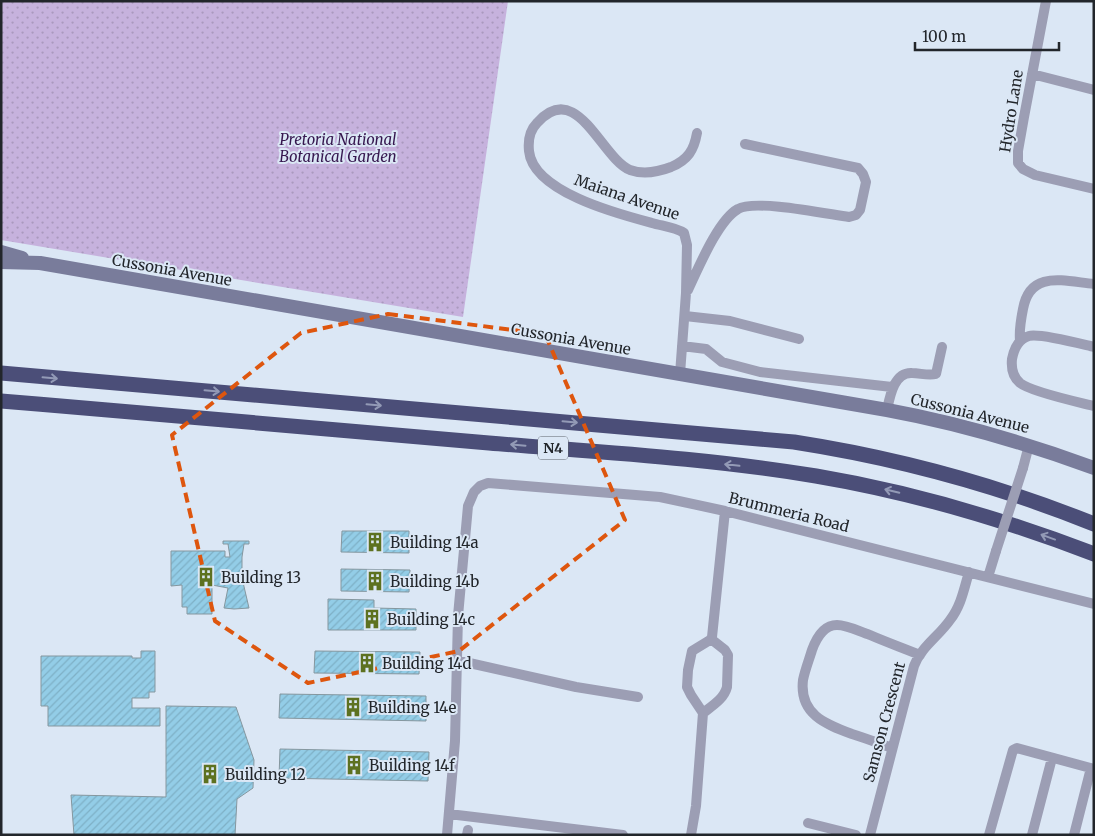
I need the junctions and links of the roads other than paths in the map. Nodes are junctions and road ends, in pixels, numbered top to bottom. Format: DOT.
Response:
graph roads {
  1 [pos="1046,1"];
  2 [pos="1032,74"];
  3 [pos="1094,90"];
  4 [pos="697,133"];
  5 [pos="746,144"];
  6 [pos="1094,189"];
  7 [pos="1,252"];
  8 [pos="1,262"];
  9 [pos="38,263"];
  10 [pos="1094,284"];
  11 [pos="686,293"];
  12 [pos="685,316"];
  13 [pos="799,339"];
  14 [pos="1020,340"];
  15 [pos="682,346"];
  16 [pos="942,347"];
  17 [pos="1094,347"];
  18 [pos="1,373"];
  19 [pos="680,374"];
  20 [pos="892,387"];
  21 [pos="1,401"];
  22 [pos="1094,406"];
  23 [pos="887,410"];
  24 [pos="1029,445"];
  25 [pos="1094,468"];
  26 [pos="725,511"];
  27 [pos="1094,524"];
  28 [pos="1094,554"];
  29 [pos="968,572"];
  30 [pos="988,577"];
  31 [pos="1094,604"];
  32 [pos="711,639"];
  33 [pos="920,655"];
  34 [pos="456,660"];
  35 [pos="638,697"];
  36 [pos="703,713"];
  37 [pos="892,748"];
  38 [pos="1052,758"];
  39 [pos="1092,769"];
  40 [pos="449,814"];
  41 [pos="808,824"];
  42 [pos="447,835"];
  43 [pos="622,835"];
  44 [pos="691,835"];
  45 [pos="856,835"];
  46 [pos="870,835"];
  47 [pos="989,835"];
  48 [pos="1032,835"];
  49 [pos="1074,835"];
  1 -- 2 [label="street, Hydro Lane"];
  2 -- 3 [label="street"];
  2 -- 6 [label="street, Hydro Lane"];
  4 -- 11 [label="street, Maiana Avenue"];
  5 -- 11 [label="street"];
  7 -- 9 [label="main road, Cussonia Avenue"];
  8 -- 9 [label="main road, Cussonia Avenue"];
  9 -- 19 [label="main road, Cussonia Avenue"];
  10 -- 14 [label="street"];
  11 -- 12 [label="street, Maiana Avenue"];
  12 -- 13 [label="street"];
  12 -- 15 [label="street, Maiana Avenue"];
  14 -- 17 [label="street"];
  14 -- 22 [label="street"];
  15 -- 19 [label="street, Maiana Avenue"];
  15 -- 20 [label="street"];
  16 -- 20 [label="street"];
  18 -- 27 [label="highway, N4, one-way"];
  19 -- 23 [label="main road, Cussonia Avenue"];
  20 -- 23 [label="street"];
  28 -- 21 [label="highway, N4, one-way"];
  23 -- 24 [label="main road, Cussonia Avenue"];
  24 -- 25 [label="main road, Cussonia Avenue"];
  24 -- 30 [label="street, bridge"];
  26 -- 29 [label="street, Brummeria Road"];
  26 -- 32 [label="street"];
  26 -- 34 [label="street, Brummeria Road"];
  29 -- 30 [label="street, Brummeria Road"];
  29 -- 33 [label="street, Samson Crescent"];
  30 -- 31 [label="street, Brummeria Road"];
  32 -- 36 [label="street"];
  32 -- 36 [label="street"];
  33 -- 37 [label="street, Samson Crescent"];
  33 -- 37 [label="street"];
  34 -- 35 [label="street"];
  34 -- 40 [label="street"];
  36 -- 44 [label="street"];
  37 -- 46 [label="street, Samson Crescent"];
  38 -- 39 [label="street"];
  38 -- 47 [label="street"];
  38 -- 48 [label="street"];
  39 -- 49 [label="street"];
  40 -- 42 [label="street"];
  40 -- 43 [label="street"];
  41 -- 45 [label="street"];
}
